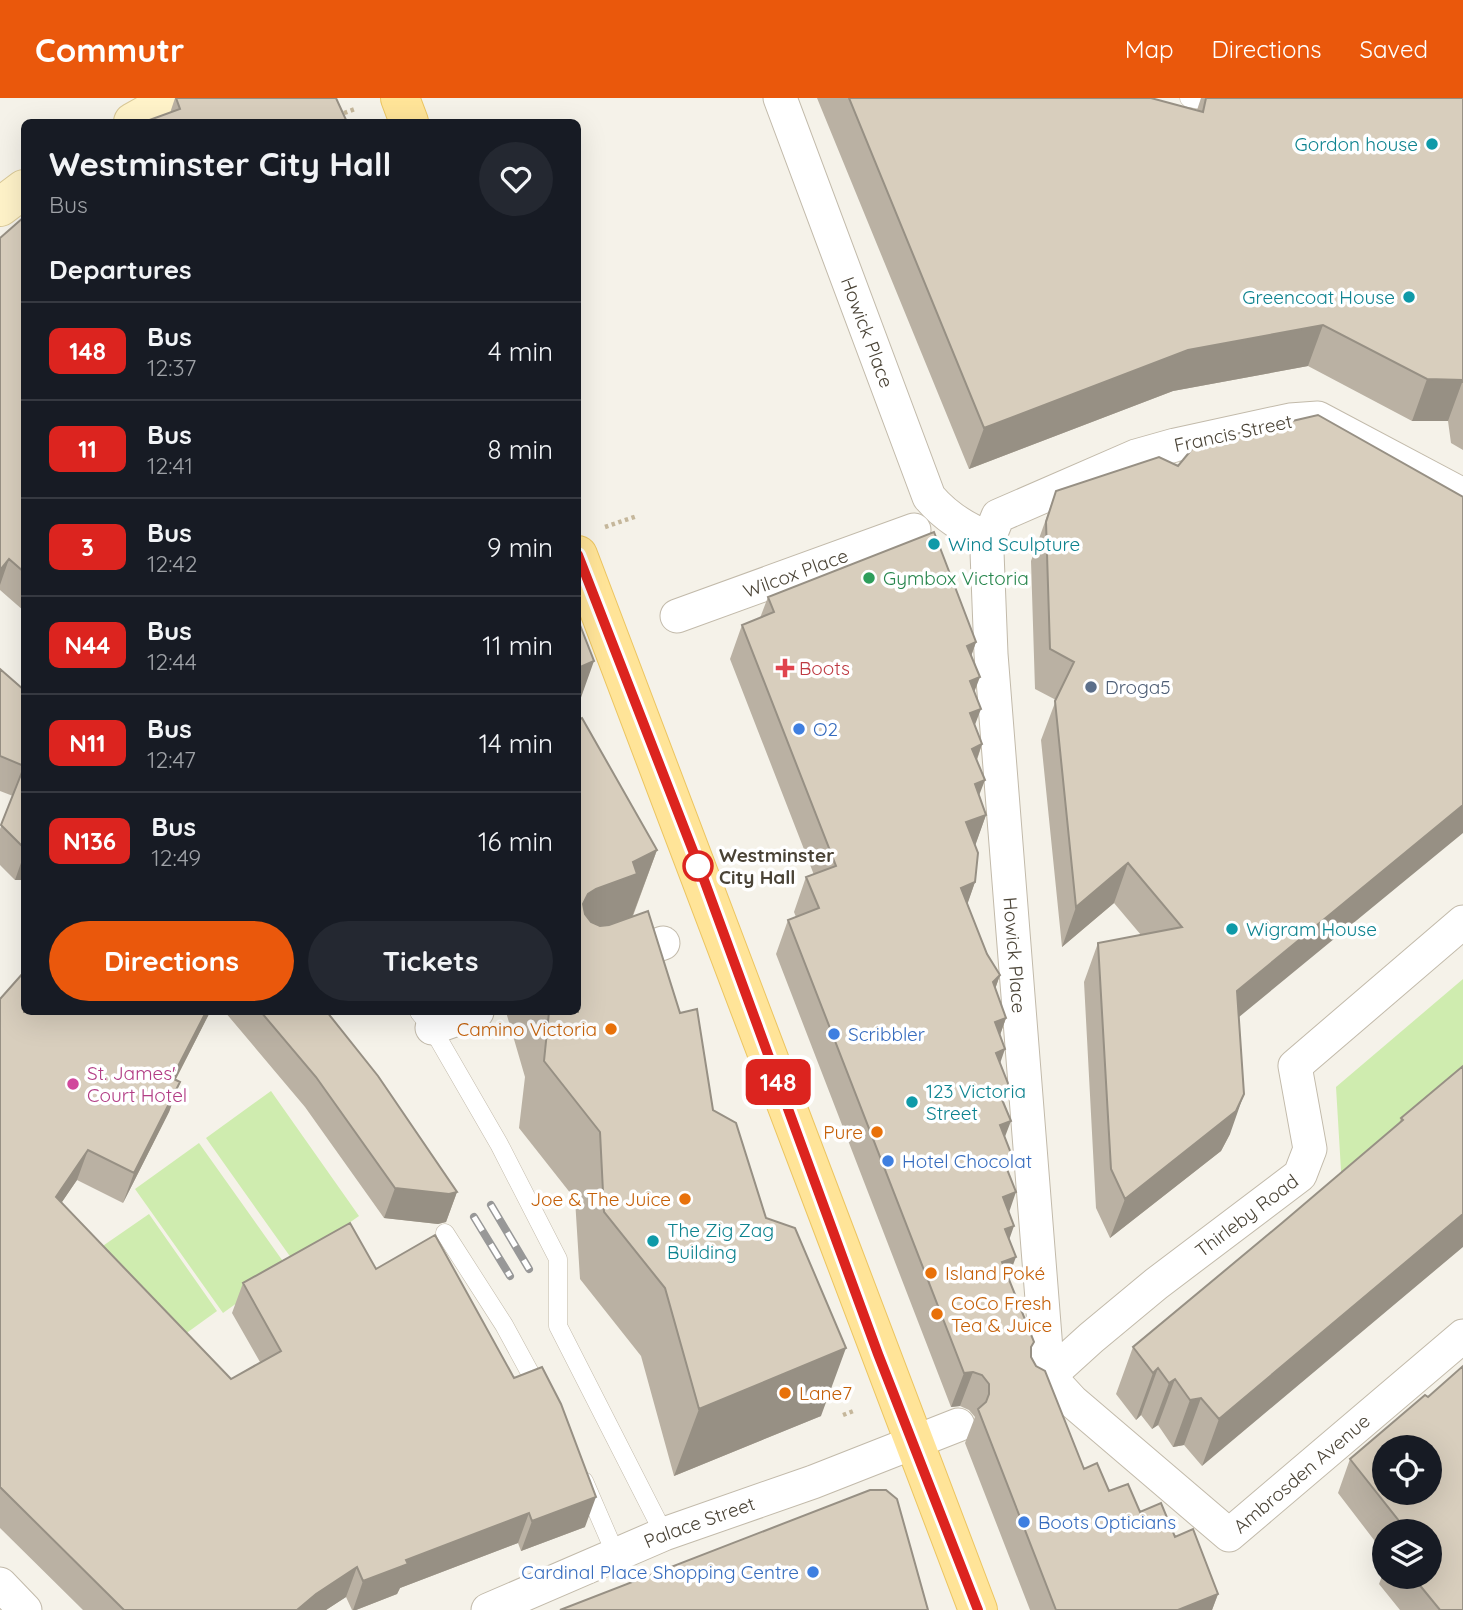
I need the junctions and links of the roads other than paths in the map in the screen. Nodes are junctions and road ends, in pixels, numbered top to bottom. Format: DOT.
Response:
graph roads {
  1 [pos="176,98"];
  2 [pos="400,98"];
  3 [pos="780,98"];
  4 [pos="1189,98"];
  5 [pos="1215,102"];
  6 [pos="138,119"];
  7 [pos="408,119"];
  8 [pos="21,191"];
  9 [pos="0,207"];
  10 [pos="1463,495"];
  11 [pos="994,527"];
  12 [pos="914,530"];
  13 [pos="581,563"];
  14 [pos="677,616"];
  15 [pos="1463,922"];
  16 [pos="663,943"];
  17 [pos="581,973"];
  18 [pos="458,1015"];
  19 [pos="425,1020"];
  20 [pos="444,1233"];
  21 [pos="1463,1336"];
  22 [pos="1042,1382"];
  23 [pos="548,1406"];
  24 [pos="958,1425"];
  25 [pos="913,1443"];
  26 [pos="575,1461"];
  27 [pos="664,1534"];
  28 [pos="616,1555"];
  29 [pos="0,1584"];
  30 [pos="25,1610"];
  31 [pos="488,1610"];
  32 [pos="978,1610"];
  1 -- 6 [label="main road"];
  2 -- 7 [label="main road"];
  3 -- 11 [label="street, Howick Place"];
  4 -- 5 [label="lane"];
  8 -- 9 [label="main road"];
  10 -- 11 [label="street, Francis Street"];
  11 -- 22 [label="street, Howick Place"];
  12 -- 14 [label="street, Wilcox Place"];
  13 -- 25 [label="main road"];
  15 -- 22 [label="street, Thirleby Road"];
  16 -- 17 [label="street"];
  18 -- 19 [label="street"];
  19 -- 27 [label="lane"];
  20 -- 23 [label="lane"];
  21 -- 22 [label="street, Ambrosden Avenue"];
  24 -- 25 [label="street"];
  25 -- 27 [label="street, Palace Street"];
  25 -- 32 [label="main road"];
  26 -- 28 [label="lane"];
  27 -- 28 [label="street, Palace Street"];
  28 -- 31 [label="street, Palace Street"];
  29 -- 30 [label="street"];
}
